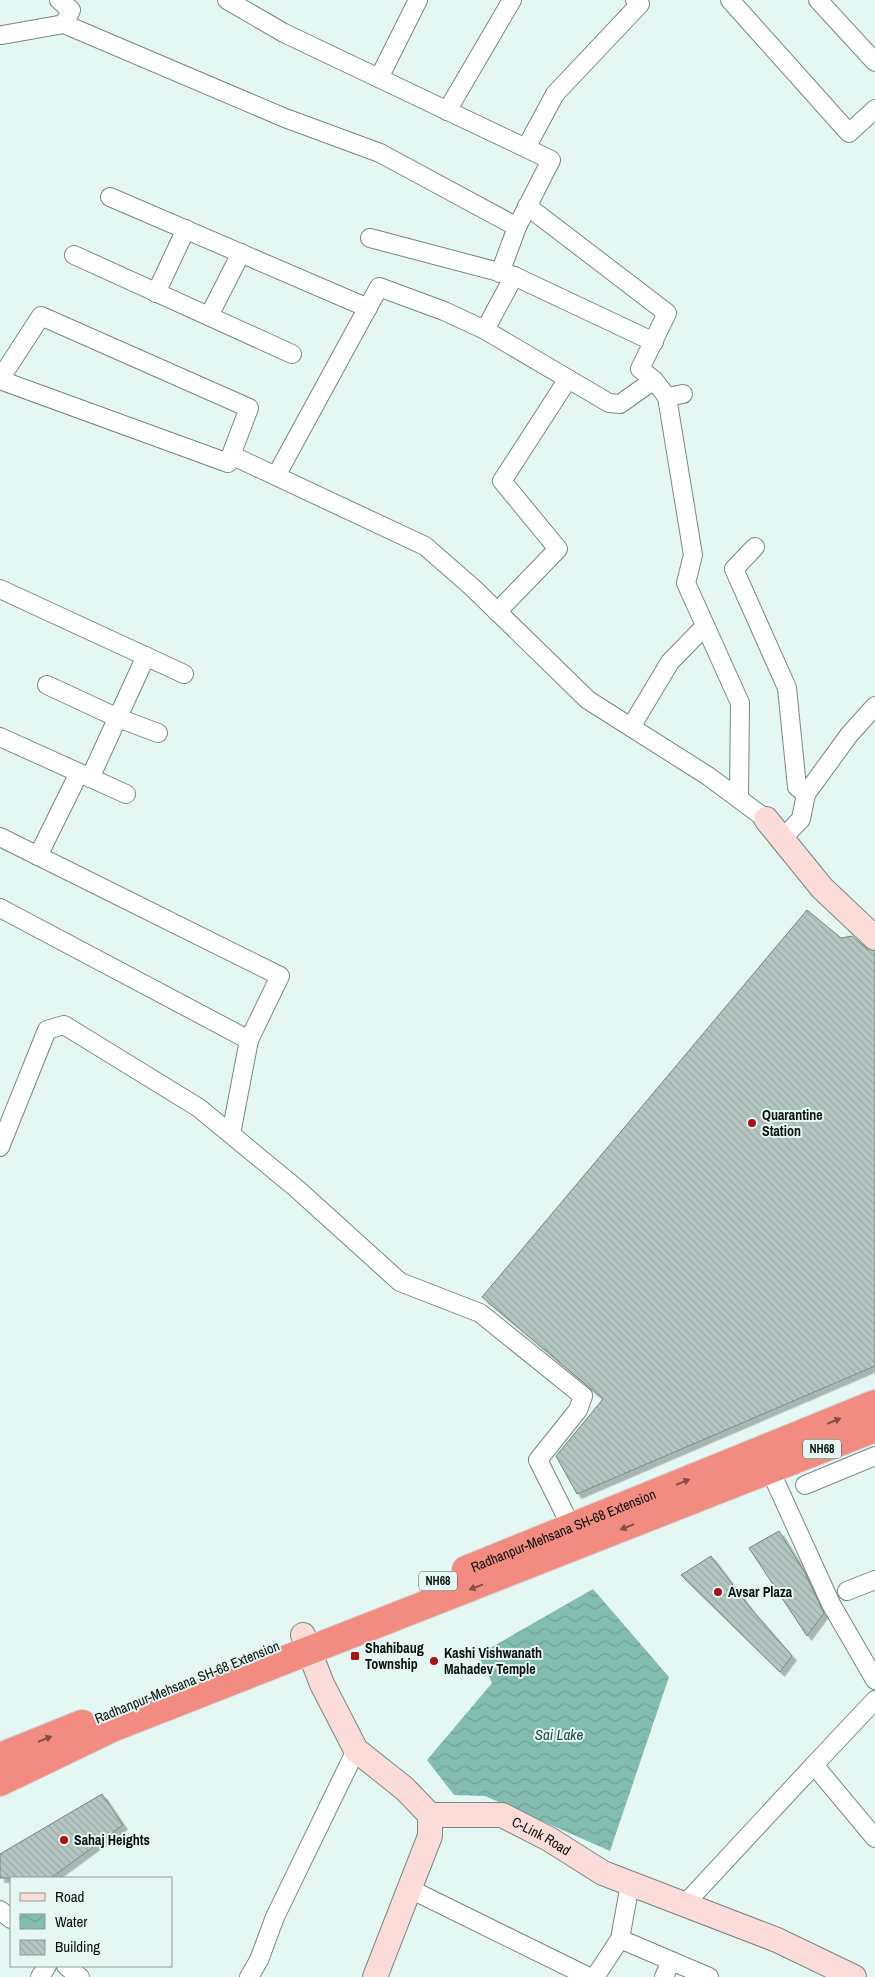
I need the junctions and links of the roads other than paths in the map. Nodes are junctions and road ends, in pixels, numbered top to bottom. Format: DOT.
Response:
graph roads {
  1 [pos="59,0"];
  2 [pos="227,0"];
  3 [pos="418,0"];
  4 [pos="512,0"];
  5 [pos="635,0"];
  6 [pos="730,0"];
  7 [pos="818,0"];
  8 [pos="64,24"];
  9 [pos="1,35"];
  10 [pos="875,62"];
  11 [pos="379,78"];
  12 [pos="875,109"];
  13 [pos="447,111"];
  14 [pos="526,148"];
  15 [pos="110,196"];
  16 [pos="527,206"];
  17 [pos="517,227"];
  18 [pos="186,229"];
  19 [pos="370,238"];
  20 [pos="241,253"];
  21 [pos="74,256"];
  22 [pos="507,274"];
  23 [pos="156,293"];
  24 [pos="368,308"];
  25 [pos="209,316"];
  26 [pos="485,330"];
  27 [pos="654,342"];
  28 [pos="292,354"];
  29 [pos="0,379"];
  30 [pos="568,379"];
  31 [pos="654,380"];
  32 [pos="231,455"];
  33 [pos="276,476"];
  34 [pos="755,547"];
  35 [pos="0,589"];
  36 [pos="497,612"];
  37 [pos="705,626"];
  38 [pos="146,656"];
  39 [pos="184,674"];
  40 [pos="47,685"];
  41 [pos="875,706"];
  42 [pos="118,718"];
  43 [pos="631,727"];
  44 [pos="158,733"];
  45 [pos="0,737"];
  46 [pos="85,775"];
  47 [pos="126,794"];
  48 [pos="806,794"];
  49 [pos="739,798"];
  50 [pos="766,820"];
  51 [pos="0,837"];
  52 [pos="783,838"];
  53 [pos="38,856"];
  54 [pos="0,908"];
  55 [pos="875,938"];
  56 [pos="249,1040"];
  57 [pos="231,1134"];
  58 [pos="0,1147"];
  59 [pos="875,1404"];
  60 [pos="875,1428"];
  61 [pos="875,1456"];
  62 [pos="770,1470"];
  63 [pos="805,1485"];
  64 [pos="576,1537"];
  65 [pos="875,1580"];
  66 [pos="847,1592"];
  67 [pos="306,1644"];
  68 [pos="875,1680"];
  69 [pos="875,1700"];
  70 [pos="356,1750"];
  71 [pos="0,1757"];
  72 [pos="814,1765"];
  73 [pos="0,1782"];
  74 [pos="430,1815"];
  75 [pos="875,1838"];
  76 [pos="630,1884"];
  77 [pos="410,1889"];
  78 [pos="684,1905"];
  79 [pos="0,1910"];
  80 [pos="10,1918"];
  81 [pos="620,1939"];
  82 [pos="67,1967"];
  83 [pos="668,1969"];
  84 [pos="377,1976"];
  85 [pos="80,1977"];
  86 [pos="249,1977"];
  87 [pos="589,1977"];
  88 [pos="595,1977"];
  89 [pos="709,1977"];
  90 [pos="854,1977"];
  1 -- 8 [label="street"];
  2 -- 11 [label="street"];
  3 -- 11 [label="street"];
  4 -- 13 [label="street"];
  5 -- 14 [label="street"];
  6 -- 12 [label="street"];
  7 -- 10 [label="street"];
  8 -- 9 [label="street"];
  8 -- 17 [label="street"];
  11 -- 13 [label="street"];
  13 -- 14 [label="street"];
  14 -- 16 [label="street"];
  15 -- 18 [label="street"];
  16 -- 17 [label="street"];
  16 -- 27 [label="street"];
  17 -- 22 [label="street"];
  18 -- 20 [label="street"];
  18 -- 23 [label="street"];
  19 -- 22 [label="street"];
  20 -- 24 [label="street"];
  20 -- 25 [label="street"];
  21 -- 23 [label="street"];
  22 -- 26 [label="street"];
  22 -- 27 [label="street"];
  23 -- 25 [label="street"];
  24 -- 26 [label="street"];
  24 -- 33 [label="street"];
  25 -- 28 [label="street"];
  26 -- 30 [label="street"];
  27 -- 31 [label="street"];
  29 -- 32 [label="street"];
  29 -- 32 [label="street"];
  30 -- 31 [label="street"];
  30 -- 36 [label="street"];
  31 -- 37 [label="street"];
  32 -- 33 [label="street"];
  33 -- 36 [label="street"];
  34 -- 48 [label="street"];
  35 -- 38 [label="street"];
  36 -- 43 [label="street"];
  37 -- 43 [label="street"];
  37 -- 49 [label="street"];
  38 -- 39 [label="street"];
  38 -- 42 [label="street"];
  40 -- 42 [label="street"];
  41 -- 48 [label="street"];
  42 -- 44 [label="street"];
  42 -- 46 [label="street"];
  43 -- 49 [label="street"];
  45 -- 46 [label="street"];
  46 -- 47 [label="street"];
  46 -- 53 [label="street"];
  48 -- 52 [label="street"];
  49 -- 50 [label="street"];
  50 -- 52 [label="street"];
  51 -- 53 [label="street"];
  52 -- 55 [label="street"];
  53 -- 56 [label="street"];
  54 -- 56 [label="street"];
  56 -- 57 [label="street"];
  57 -- 58 [label="street"];
  57 -- 64 [label="street"];
  64 -- 59 [label="highway, Radhanpur-Mehsana SH-68 Extension / NH68, one-way"];
  60 -- 62 [label="highway, NH68"];
  61 -- 63 [label="street"];
  62 -- 64 [label="highway, NH68, one-way"];
  62 -- 68 [label="street"];
  64 -- 67 [label="highway, Radhanpur-Mehsana SH-68 Extension / NH68"];
  65 -- 66 [label="street"];
  67 -- 70 [label="street"];
  71 -- 67 [label="highway, Radhanpur-Mehsana SH-68 Extension / NH68, one-way"];
  67 -- 73 [label="highway, NH68"];
  69 -- 72 [label="street"];
  70 -- 74 [label="street"];
  70 -- 86 [label="street"];
  72 -- 75 [label="street"];
  72 -- 78 [label="street"];
  74 -- 76 [label="street, C-Link Road"];
  74 -- 77 [label="street"];
  76 -- 78 [label="street, C-Link Road"];
  76 -- 81 [label="street"];
  77 -- 84 [label="street"];
  77 -- 87 [label="street"];
  78 -- 90 [label="street, C-Link Road"];
  79 -- 80 [label="street"];
  81 -- 83 [label="street"];
  81 -- 88 [label="street"];
  82 -- 85 [label="street"];
  83 -- 89 [label="street"];
}
